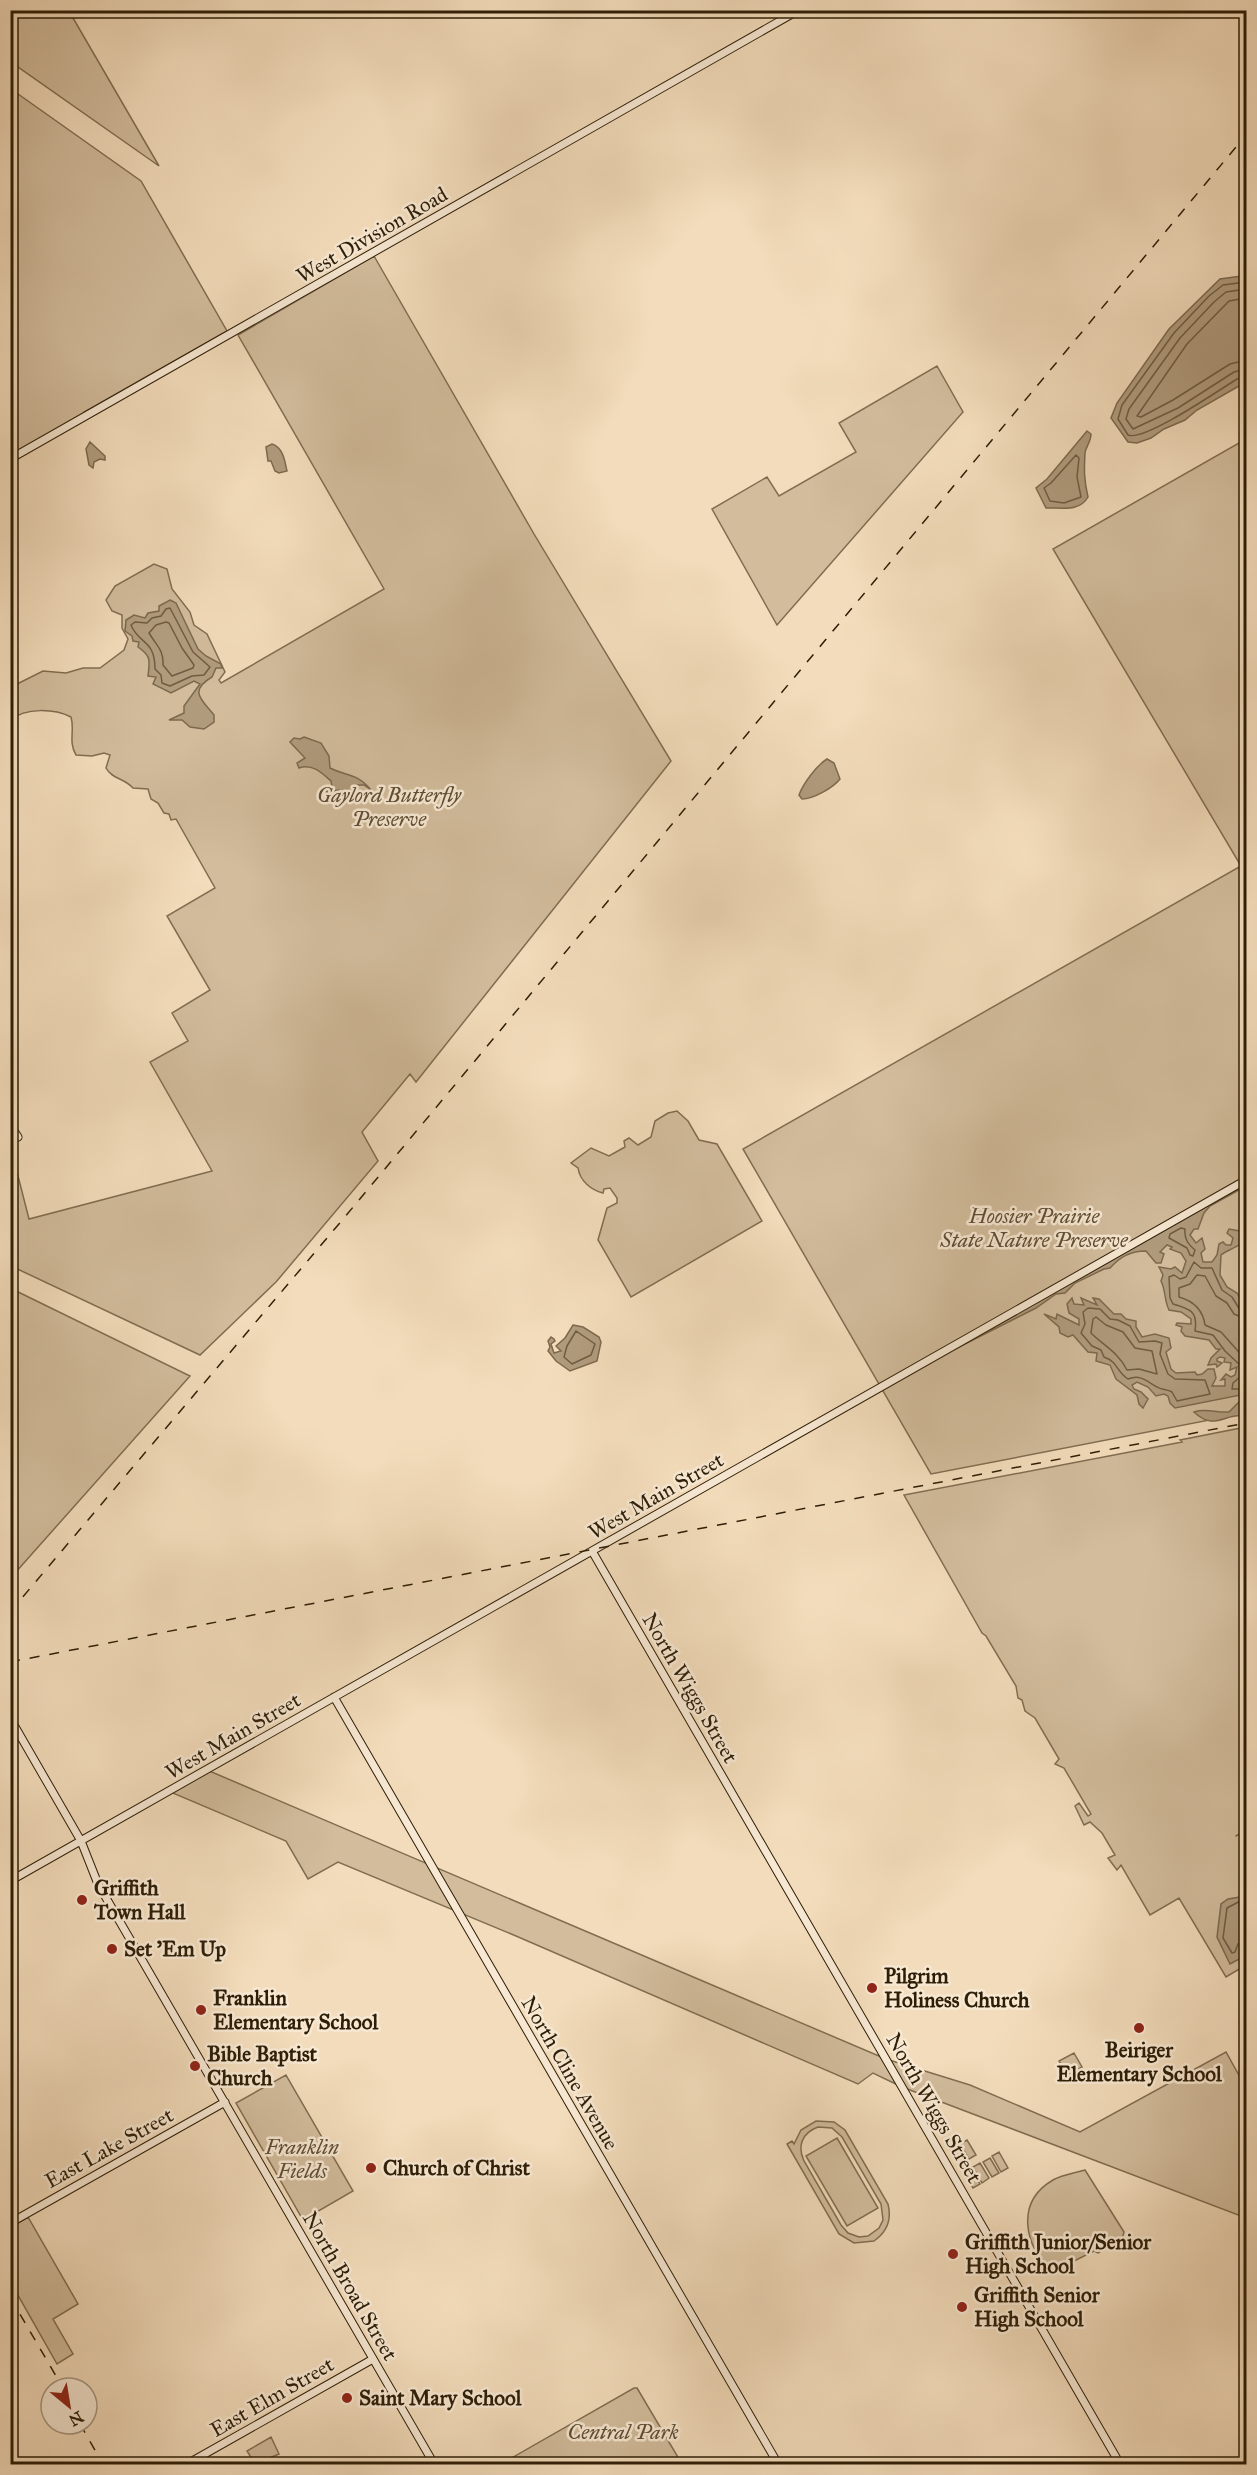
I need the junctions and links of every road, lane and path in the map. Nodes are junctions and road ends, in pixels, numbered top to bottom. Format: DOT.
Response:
graph roads {
  1 [pos="799,10"];
  2 [pos="10,459"];
  3 [pos="10,1125"];
  4 [pos="14,1139"];
  5 [pos="1246,1180"];
  6 [pos="592,1551"];
  7 [pos="334,1697"];
  8 [pos="10,1718"];
  9 [pos="81,1841"];
  10 [pos="10,1881"];
  11 [pos="225,2102"];
  12 [pos="10,2223"];
  13 [pos="373,2359"];
  14 [pos="187,2464"];
  15 [pos="434,2464"];
  16 [pos="778,2464"];
  17 [pos="1120,2464"];
  1 -- 2 [label="street, West Division Road"];
  3 -- 4 [label="street"];
  5 -- 6 [label="street, West Main Street"];
  6 -- 7 [label="street, West Main Street"];
  6 -- 17 [label="street, North Wiggs Street"];
  7 -- 9 [label="street, West Main Street"];
  7 -- 16 [label="street, North Cline Avenue"];
  8 -- 9 [label="street, North Broad Street"];
  9 -- 10 [label="street, West Main Street"];
  9 -- 11 [label="street, North Broad Street"];
  11 -- 12 [label="street, East Lake Street"];
  11 -- 13 [label="street, North Broad Street"];
  13 -- 14 [label="street, East Elm Street"];
  13 -- 15 [label="street, North Broad Street"];
}
